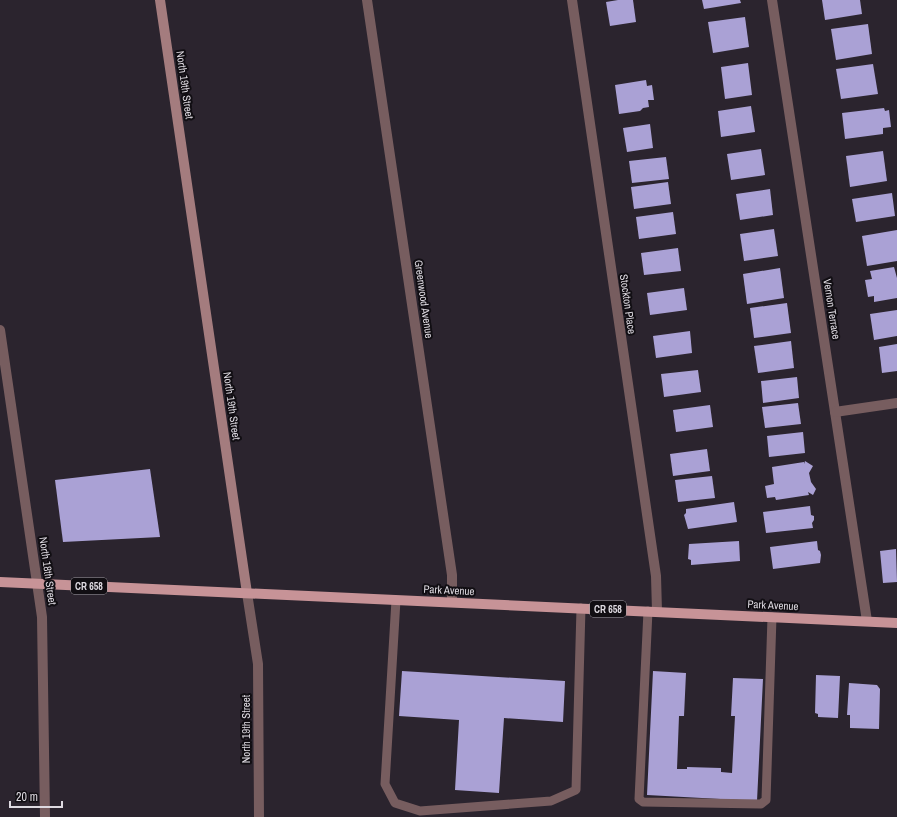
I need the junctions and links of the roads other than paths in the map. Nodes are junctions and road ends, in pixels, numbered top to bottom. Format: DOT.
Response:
graph roads {
  1 [pos="160,0"];
  2 [pos="367,0"];
  3 [pos="572,0"];
  4 [pos="772,0"];
  5 [pos="0,330"];
  6 [pos="897,403"];
  7 [pos="835,412"];
  8 [pos="0,582"];
  9 [pos="37,584"];
  10 [pos="247,593"];
  11 [pos="396,600"];
  12 [pos="452,602"];
  13 [pos="581,608"];
  14 [pos="653,611"];
  15 [pos="772,617"];
  16 [pos="867,621"];
  17 [pos="897,623"];
  18 [pos="45,817"];
  19 [pos="259,817"];
  1 -- 10 [label="street, North 19th Street"];
  2 -- 12 [label="street, Greenwood Avenue"];
  3 -- 14 [label="street, Stockton Place"];
  4 -- 7 [label="street, Vernon Terrace"];
  5 -- 9 [label="street, North 18th Street"];
  6 -- 7 [label="street"];
  7 -- 16 [label="street, Vernon Terrace"];
  8 -- 9 [label="main road, Park Avenue / CR 658"];
  9 -- 10 [label="main road, Park Avenue / CR 658"];
  9 -- 18 [label="street, North 18th Street"];
  10 -- 11 [label="main road, Park Avenue / CR 658"];
  10 -- 19 [label="street, North 19th Street"];
  11 -- 12 [label="main road, Park Avenue / CR 658"];
  11 -- 13 [label="lane"];
  12 -- 13 [label="main road, Park Avenue / CR 658"];
  13 -- 14 [label="main road, Park Avenue / CR 658"];
  14 -- 15 [label="main road, Park Avenue / CR 658"];
  14 -- 15 [label="lane"];
  15 -- 16 [label="main road, Park Avenue / CR 658"];
  16 -- 17 [label="main road, Park Avenue / CR 658"];
}
